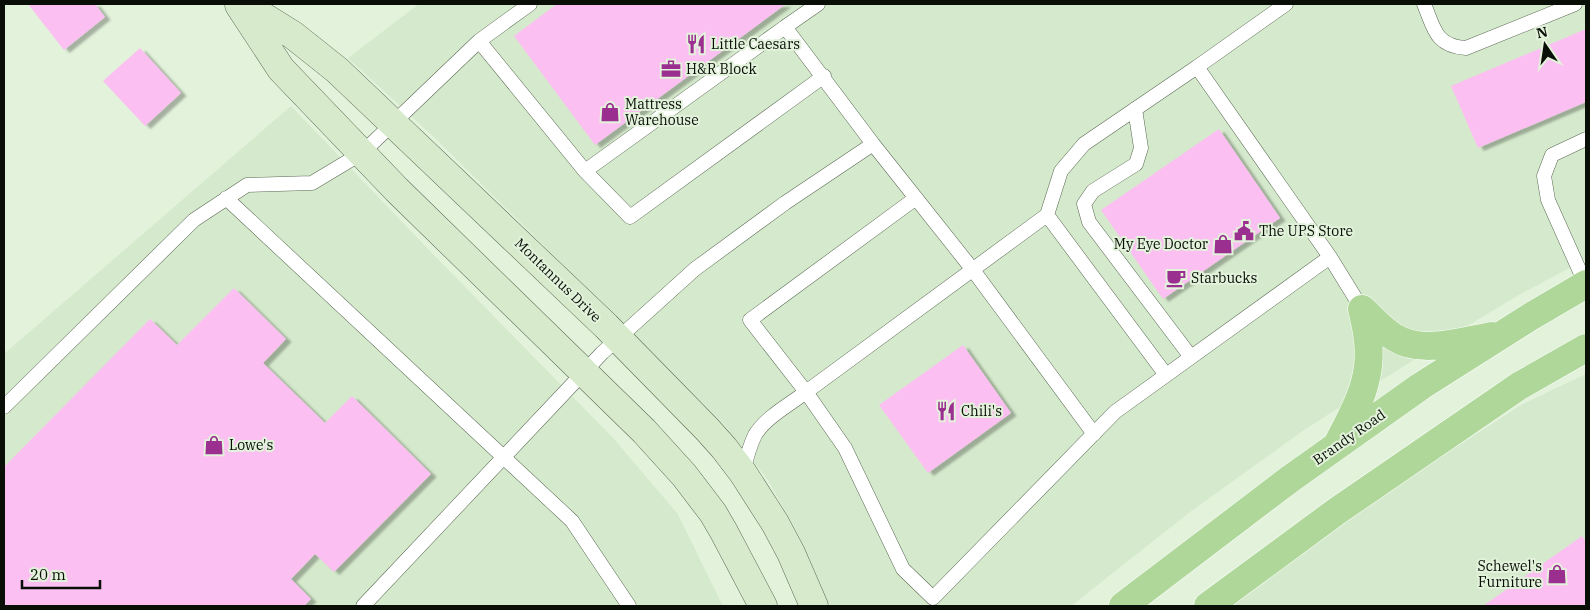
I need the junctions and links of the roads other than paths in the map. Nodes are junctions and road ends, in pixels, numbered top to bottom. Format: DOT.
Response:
graph roads {
  1 [pos="239,4"];
  2 [pos="243,4"];
  3 [pos="530,4"];
  4 [pos="818,4"];
  5 [pos="1286,4"];
  6 [pos="1424,4"];
  7 [pos="1575,4"];
  8 [pos="786,27"];
  9 [pos="479,41"];
  10 [pos="1197,67"];
  11 [pos="824,76"];
  12 [pos="1135,110"];
  13 [pos="394,123"];
  14 [pos="1586,139"];
  15 [pos="873,144"];
  16 [pos="362,153"];
  17 [pos="585,172"];
  18 [pos="226,198"];
  19 [pos="916,198"];
  20 [pos="1047,215"];
  21 [pos="1330,257"];
  22 [pos="972,270"];
  23 [pos="1586,285"];
  24 [pos="1362,309"];
  25 [pos="1504,334"];
  26 [pos="618,338"];
  27 [pos="1586,348"];
  28 [pos="1192,357"];
  29 [pos="584,372"];
  30 [pos="1166,376"];
  31 [pos="806,392"];
  32 [pos="4,407"];
  33 [pos="1094,434"];
  34 [pos="1336,446"];
  35 [pos="504,458"];
  36 [pos="743,473"];
  37 [pos="363,606"];
  38 [pos="629,606"];
  39 [pos="763,606"];
  40 [pos="814,606"];
  41 [pos="1124,606"];
  42 [pos="1208,606"];
  1 -- 16 [label="street"];
  2 -- 13 [label="street, Montannus Drive"];
  3 -- 9 [label="lane"];
  4 -- 8 [label="lane"];
  5 -- 10 [label="lane"];
  6 -- 7 [label="lane"];
  8 -- 11 [label="lane"];
  8 -- 17 [label="lane"];
  9 -- 13 [label="lane"];
  9 -- 17 [label="lane"];
  10 -- 12 [label="lane"];
  10 -- 21 [label="lane"];
  11 -- 15 [label="lane"];
  11 -- 17 [label="lane"];
  12 -- 20 [label="lane"];
  12 -- 28 [label="lane"];
  13 -- 16 [label="lane"];
  13 -- 26 [label="street, Montannus Drive"];
  14 -- 23 [label="lane"];
  15 -- 19 [label="lane"];
  15 -- 26 [label="lane"];
  16 -- 18 [label="lane"];
  16 -- 29 [label="street"];
  18 -- 32 [label="lane"];
  18 -- 35 [label="lane"];
  19 -- 22 [label="lane"];
  19 -- 31 [label="lane"];
  20 -- 22 [label="lane"];
  20 -- 30 [label="lane"];
  21 -- 24 [label="lane"];
  21 -- 28 [label="lane"];
  22 -- 31 [label="lane"];
  22 -- 33 [label="lane"];
  23 -- 25 [label="main road, Brandy Road"];
  24 -- 25 [label="main road"];
  24 -- 34 [label="main road"];
  25 -- 34 [label="main road, Brandy Road"];
  26 -- 29 [label="lane"];
  26 -- 36 [label="street, Montannus Drive"];
  27 -- 42 [label="main road"];
  28 -- 30 [label="lane"];
  29 -- 35 [label="lane"];
  29 -- 39 [label="street"];
  30 -- 33 [label="lane"];
  31 -- 33 [label="lane"];
  31 -- 36 [label="lane"];
  34 -- 41 [label="main road, Brandy Road"];
  35 -- 37 [label="lane"];
  35 -- 38 [label="lane"];
  36 -- 40 [label="street, Montannus Drive"];
}
